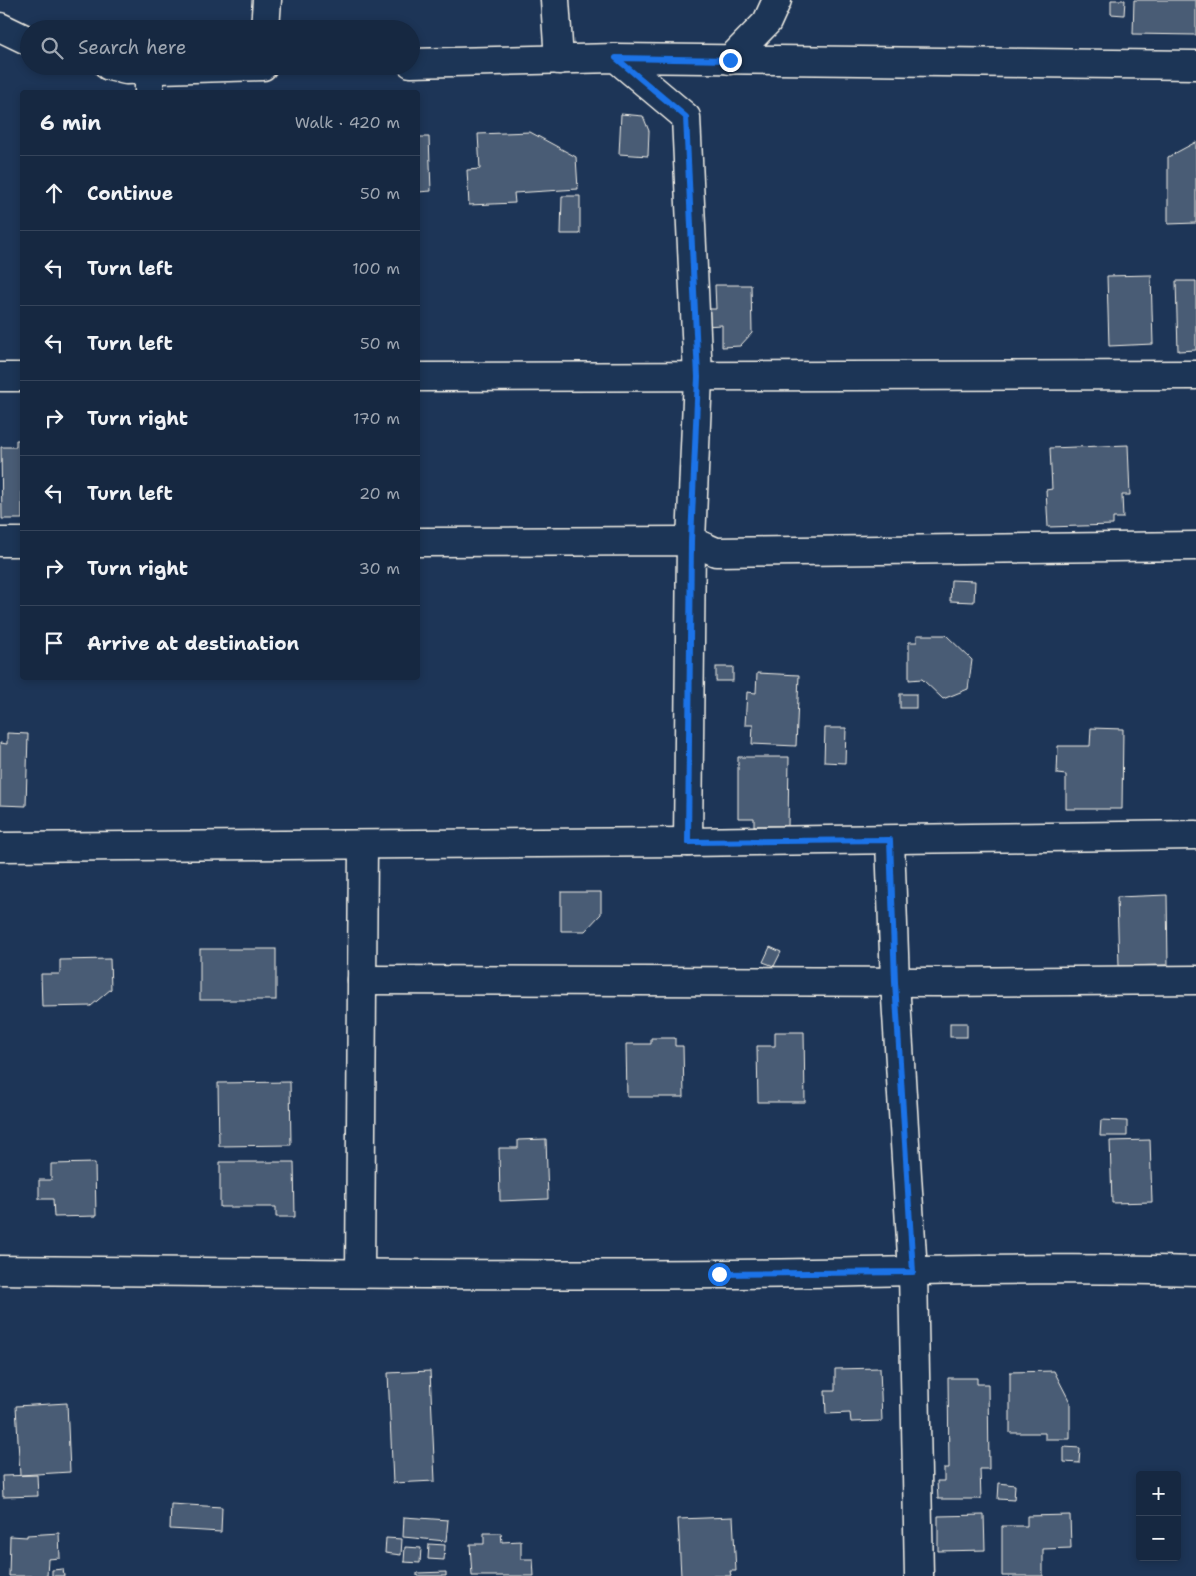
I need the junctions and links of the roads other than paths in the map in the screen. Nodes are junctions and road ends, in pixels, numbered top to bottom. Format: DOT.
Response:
graph roads {
  1 [pos="267,0"];
  2 [pos="555,0"];
  3 [pos="777,0"];
  4 [pos="266,20"];
  5 [pos="0,27"];
  6 [pos="20,37"];
  7 [pos="616,58"];
  8 [pos="559,60"];
  9 [pos="730,60"];
  10 [pos="420,63"];
  11 [pos="1196,65"];
  12 [pos="136,75"];
  13 [pos="195,75"];
  14 [pos="149,81"];
  15 [pos="1196,375"];
  16 [pos="0,377"];
  17 [pos="20,377"];
  18 [pos="420,377"];
  19 [pos="698,377"];
  20 [pos="691,541"];
  21 [pos="0,542"];
  22 [pos="20,542"];
  23 [pos="420,542"];
  24 [pos="1196,546"];
  25 [pos="1196,835"];
  26 [pos="890,840"];
  27 [pos="688,842"];
  28 [pos="363,845"];
  29 [pos="0,848"];
  30 [pos="362,980"];
  31 [pos="1196,980"];
  32 [pos="895,982"];
  33 [pos="0,1270"];
  34 [pos="1196,1271"];
  35 [pos="913,1272"];
  36 [pos="360,1274"];
  37 [pos="919,1576"];
  1 -- 4 [label="street"];
  2 -- 8 [label="street"];
  3 -- 9 [label="street"];
  5 -- 6 [label="street"];
  7 -- 8 [label="street"];
  7 -- 9 [label="street"];
  7 -- 19 [label="street"];
  8 -- 10 [label="street"];
  9 -- 11 [label="street"];
  12 -- 14 [label="street"];
  13 -- 14 [label="street"];
  15 -- 19 [label="street"];
  16 -- 17 [label="street"];
  18 -- 19 [label="street"];
  19 -- 20 [label="street"];
  20 -- 23 [label="street"];
  20 -- 24 [label="street"];
  20 -- 27 [label="street"];
  21 -- 22 [label="street"];
  25 -- 26 [label="street"];
  26 -- 27 [label="street"];
  26 -- 32 [label="street"];
  27 -- 28 [label="street"];
  28 -- 29 [label="street"];
  28 -- 30 [label="street"];
  30 -- 32 [label="street"];
  30 -- 36 [label="street"];
  31 -- 32 [label="street"];
  32 -- 35 [label="street"];
  33 -- 36 [label="street"];
  34 -- 35 [label="street"];
  35 -- 36 [label="street"];
  35 -- 37 [label="street"];
}
